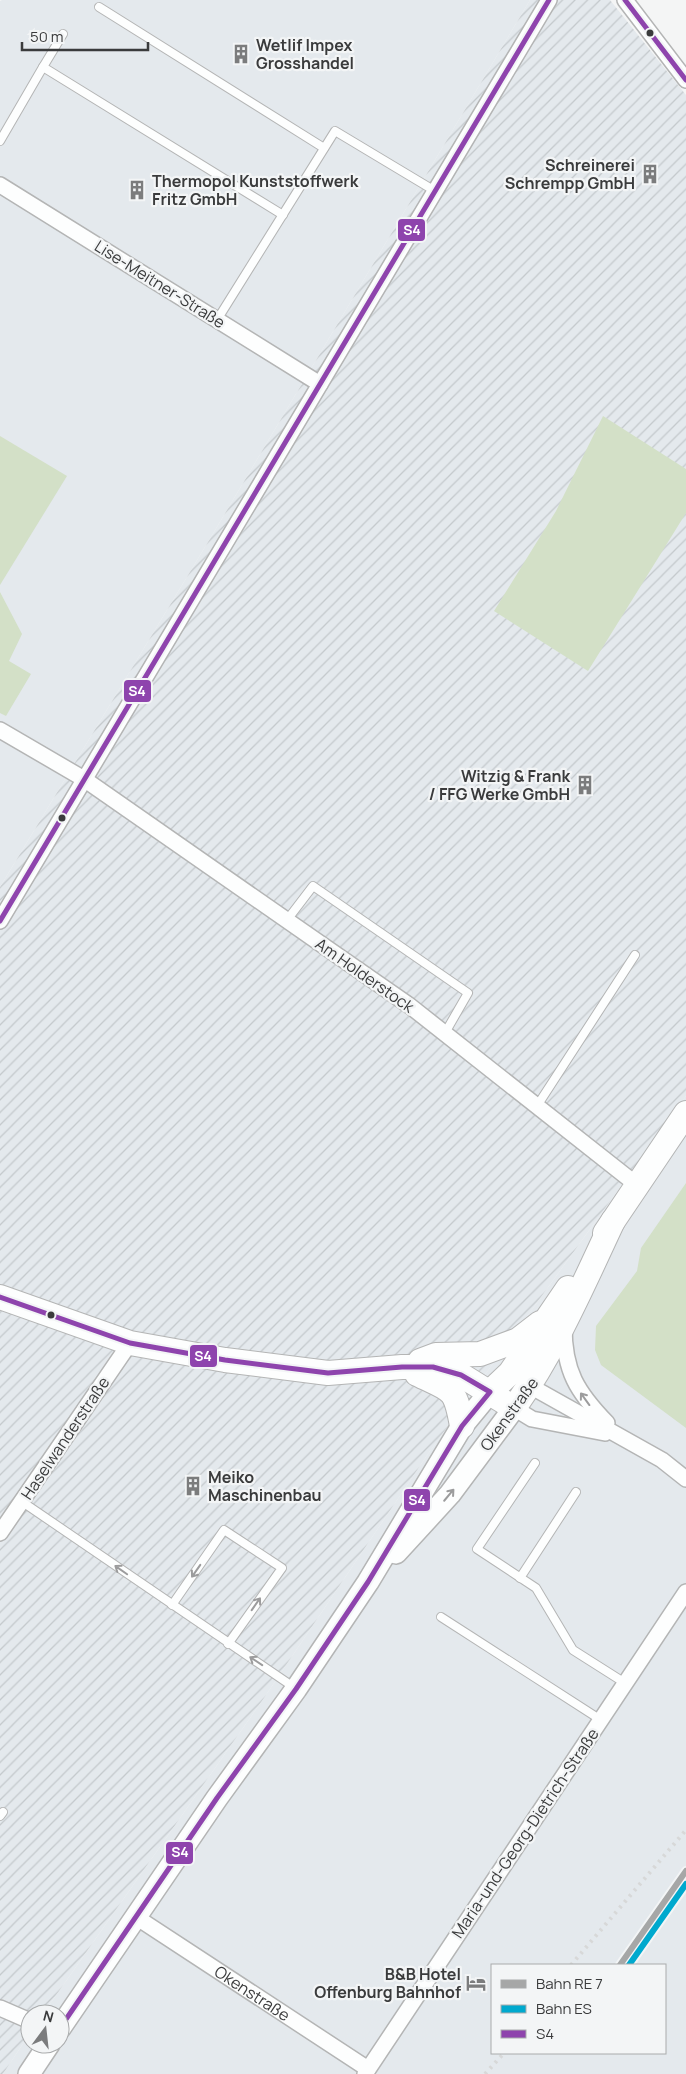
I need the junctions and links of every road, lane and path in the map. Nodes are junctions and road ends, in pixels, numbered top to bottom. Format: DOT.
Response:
graph roads {
  1 [pos="549,0"];
  2 [pos="625,0"];
  3 [pos="99,7"];
  4 [pos="63,34"];
  5 [pos="42,67"];
  6 [pos="686,80"];
  7 [pos="0,141"];
  8 [pos="324,148"];
  9 [pos="0,185"];
  10 [pos="435,191"];
  11 [pos="282,214"];
  12 [pos="217,320"];
  13 [pos="320,384"];
  14 [pos="0,730"];
  15 [pos="84,779"];
  16 [pos="288,920"];
  17 [pos="0,921"];
  18 [pos="635,954"];
  19 [pos="445,1033"];
  20 [pos="537,1106"];
  21 [pos="686,1114"];
  22 [pos="637,1185"];
  23 [pos="0,1297"];
  24 [pos="558,1320"];
  25 [pos="130,1343"];
  26 [pos="480,1354"];
  27 [pos="402,1367"];
  28 [pos="520,1380"];
  29 [pos="490,1392"];
  30 [pos="514,1408"];
  31 [pos="462,1426"];
  32 [pos="618,1435"];
  33 [pos="534,1463"];
  34 [pos="686,1478"];
  35 [pos="576,1492"];
  36 [pos="21,1501"];
  37 [pos="0,1533"];
  38 [pos="520,1578"];
  39 [pos="368,1582"];
  40 [pos="686,1592"];
  41 [pos="172,1605"];
  42 [pos="441,1617"];
  43 [pos="228,1644"];
  44 [pos="626,1683"];
  45 [pos="296,1689"];
  46 [pos="601,1720"];
  47 [pos="136,1917"];
  48 [pos="0,2008"];
  49 [pos="70,2013"];
  50 [pos="20,2017"];
  51 [pos="42,2054"];
  52 [pos="366,2072"];
  53 [pos="29,2074"];
  1 -- 10 [label="street"];
  2 -- 6 [label="street"];
  3 -- 8 [label="lane"];
  4 -- 5 [label="lane"];
  5 -- 7 [label="lane"];
  5 -- 11 [label="lane"];
  8 -- 10 [label="lane"];
  8 -- 11 [label="lane"];
  9 -- 12 [label="street, Lise-Meitner-Straße"];
  10 -- 13 [label="street"];
  11 -- 12 [label="lane"];
  12 -- 13 [label="street, Lise-Meitner-Straße"];
  13 -- 15 [label="street"];
  14 -- 15 [label="street"];
  15 -- 16 [label="street, Am Holderstock"];
  15 -- 17 [label="street"];
  16 -- 19 [label="street, Am Holderstock"];
  16 -- 19 [label="lane"];
  18 -- 20 [label="lane"];
  19 -- 20 [label="street, Am Holderstock"];
  20 -- 22 [label="street, Am Holderstock"];
  21 -- 22 [label="main road, Okenstraße"];
  22 -- 24 [label="main road, Okenstraße"];
  23 -- 25 [label="main road"];
  24 -- 26 [label="main road"];
  24 -- 28 [label="main road, Okenstraße"];
  32 -- 24 [label="street, one-way"];
  25 -- 27 [label="main road"];
  25 -- 36 [label="street, Haselwanderstraße"];
  26 -- 27 [label="main road"];
  26 -- 28 [label="main road"];
  27 -- 29 [label="main road"];
  27 -- 31 [label="main road"];
  28 -- 29 [label="main road, Okenstraße"];
  28 -- 30 [label="main road, Okenstraße"];
  28 -- 32 [label="street"];
  29 -- 30 [label="main road"];
  29 -- 31 [label="main road, Okenstraße"];
  30 -- 32 [label="street"];
  39 -- 30 [label="main road, Okenstraße, one-way"];
  31 -- 39 [label="main road, Okenstraße"];
  32 -- 34 [label="street"];
  33 -- 38 [label="lane"];
  35 -- 38 [label="lane"];
  36 -- 37 [label="street, Haselwanderstraße"];
  41 -- 36 [label="lane, one-way"];
  38 -- 44 [label="lane"];
  39 -- 45 [label="main road, Okenstraße"];
  40 -- 44 [label="street, Maria-und-Georg-Dietrich-Straße"];
  41 -- 43 [label="lane"];
  43 -- 41 [label="lane, one-way"];
  42 -- 46 [label="lane"];
  45 -- 43 [label="lane, one-way"];
  44 -- 46 [label="street, Maria-und-Georg-Dietrich-Straße"];
  45 -- 47 [label="main road, Okenstraße"];
  46 -- 52 [label="street, Maria-und-Georg-Dietrich-Straße"];
  47 -- 49 [label="main road, Okenstraße"];
  47 -- 52 [label="street, Okenstraße"];
  48 -- 50 [label="street"];
  51 -- 53 [label="main road"];
}
